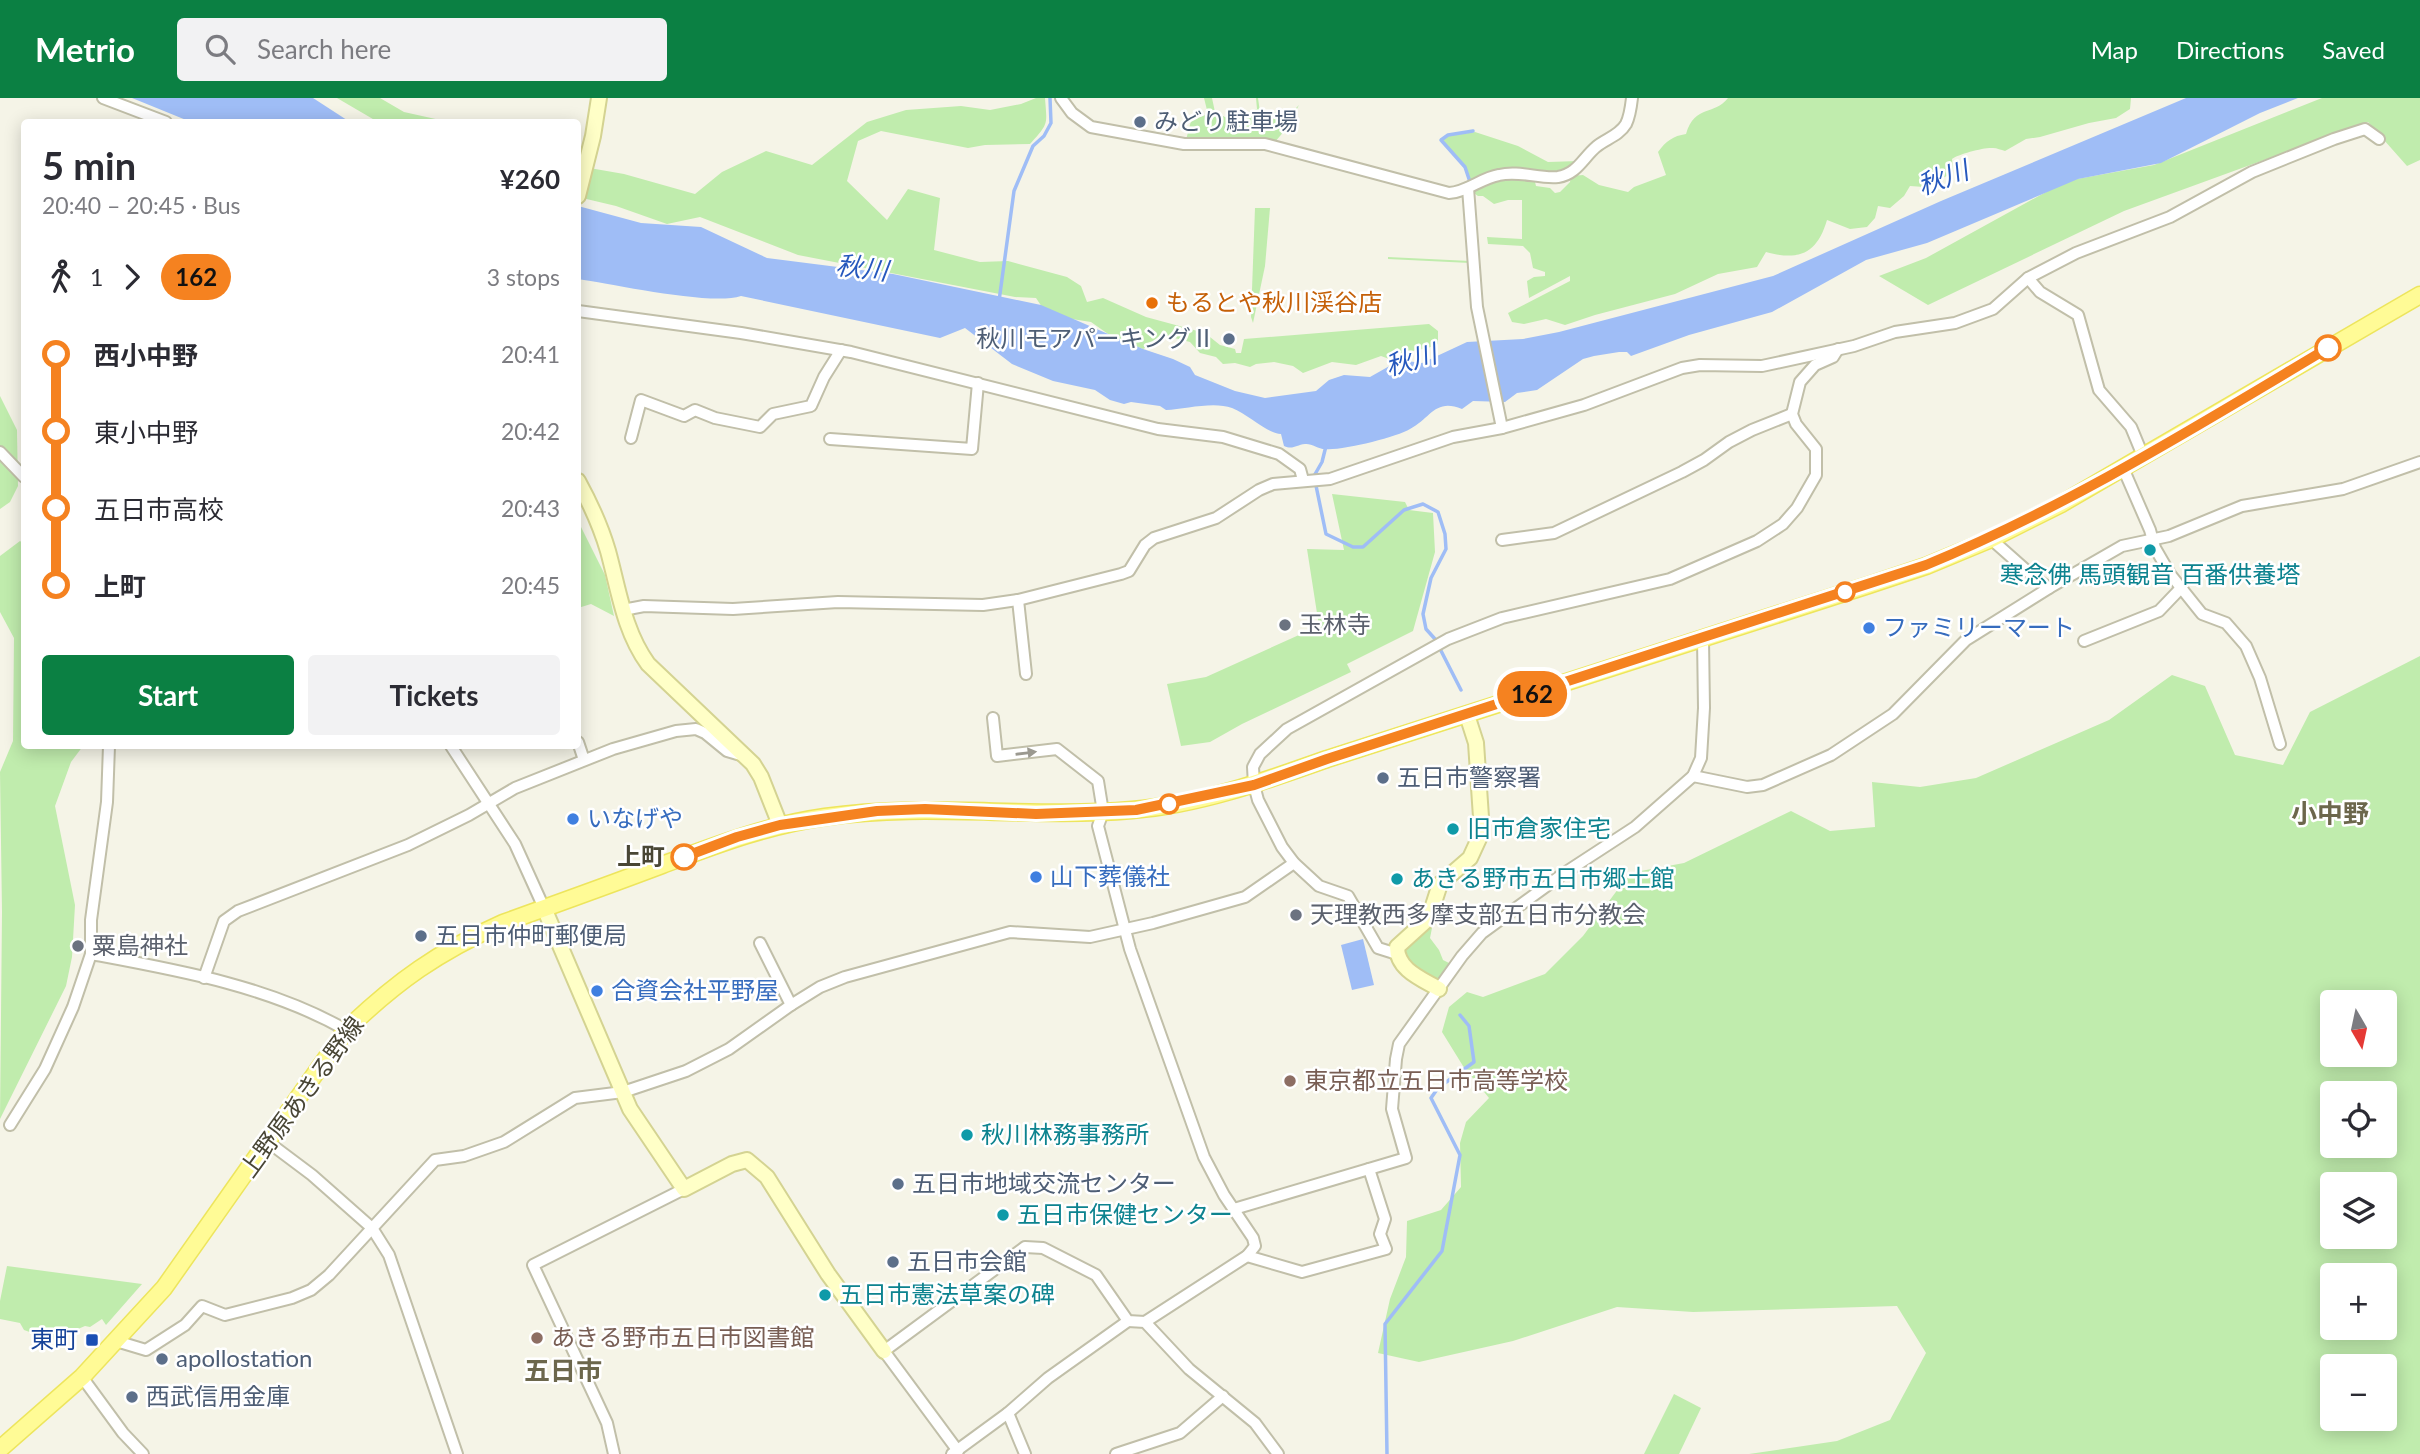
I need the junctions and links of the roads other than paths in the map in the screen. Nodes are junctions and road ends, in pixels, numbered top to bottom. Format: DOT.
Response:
graph roads {
  1 [pos="103,98"];
  2 [pos="599,98"];
  3 [pos="1061,98"];
  4 [pos="1633,98"];
  5 [pos="158,119"];
  6 [pos="2379,139"];
  7 [pos="581,184"];
  8 [pos="1468,188"];
  9 [pos="2028,278"];
  10 [pos="2420,295"];
  11 [pos="581,311"];
  12 [pos="1838,349"];
  13 [pos="841,350"];
  14 [pos="978,383"];
  15 [pos="1792,414"];
  16 [pos="1501,424"];
  17 [pos="631,438"];
  18 [pos="830,439"];
  19 [pos="0,453"];
  20 [pos="2143,456"];
  21 [pos="2420,462"];
  22 [pos="2123,468"];
  23 [pos="21,474"];
  24 [pos="1304,481"];
  25 [pos="581,488"];
  26 [pos="1991,538"];
  27 [pos="2153,539"];
  28 [pos="1502,540"];
  29 [pos="2049,588"];
  30 [pos="2181,588"];
  31 [pos="1018,600"];
  32 [pos="623,610"];
  33 [pos="1703,639"];
  34 [pos="2084,642"];
  35 [pos="1026,674"];
  36 [pos="1467,715"];
  37 [pos="992,718"];
  38 [pos="2280,744"];
  39 [pos="109,749"];
  40 [pos="453,749"];
  41 [pos="580,749"];
  42 [pos="744,756"];
  43 [pos="584,760"];
  44 [pos="1693,776"];
  45 [pos="1254,785"];
  46 [pos="487,802"];
  47 [pos="1103,812"];
  48 [pos="780,825"];
  49 [pos="1294,863"];
  50 [pos="544,908"];
  51 [pos="1125,929"];
  52 [pos="761,943"];
  53 [pos="91,954"];
  54 [pos="1397,954"];
  55 [pos="204,978"];
  56 [pos="1439,989"];
  57 [pos="791,1005"];
  58 [pos="346,1030"];
  59 [pos="623,1092"];
  60 [pos="9,1125"];
  61 [pos="268,1142"];
  62 [pos="1369,1169"];
  63 [pos="684,1189"];
  64 [pos="1234,1209"];
  65 [pos="372,1228"];
  66 [pos="1247,1256"];
  67 [pos="1128,1321"];
  68 [pos="1145,1322"];
  69 [pos="116,1341"];
  70 [pos="884,1351"];
  71 [pos="82,1377"];
  72 [pos="1223,1396"];
  73 [pos="1008,1413"];
  74 [pos="0,1449"];
  75 [pos="955,1452"];
  76 [pos="1130,1452"];
  77 [pos="143,1454"];
  78 [pos="457,1454"];
  79 [pos="614,1454"];
  80 [pos="1025,1454"];
  81 [pos="1116,1454"];
  82 [pos="1278,1454"];
  1 -- 5 [label="street"];
  2 -- 7 [label="street"];
  3 -- 8 [label="street"];
  4 -- 8 [label="street"];
  6 -- 9 [label="street"];
  8 -- 16 [label="street"];
  9 -- 12 [label="street"];
  9 -- 20 [label="street"];
  10 -- 20 [label="main road, 上野原あきる野線"];
  11 -- 13 [label="street"];
  12 -- 15 [label="street"];
  12 -- 16 [label="street"];
  13 -- 14 [label="street"];
  13 -- 17 [label="street"];
  14 -- 18 [label="street"];
  14 -- 24 [label="street"];
  15 -- 28 [label="street"];
  15 -- 45 [label="street"];
  16 -- 24 [label="street"];
  19 -- 23 [label="street"];
  20 -- 22 [label="main road, 上野原あきる野線"];
  21 -- 27 [label="street"];
  22 -- 26 [label="main road, 上野原あきる野線"];
  22 -- 27 [label="street"];
  24 -- 31 [label="street"];
  25 -- 32 [label="street"];
  26 -- 29 [label="street"];
  26 -- 33 [label="main road, 上野原あきる野線"];
  27 -- 29 [label="street"];
  27 -- 30 [label="street"];
  29 -- 44 [label="street"];
  30 -- 34 [label="street"];
  30 -- 38 [label="street"];
  31 -- 32 [label="street"];
  31 -- 35 [label="street"];
  32 -- 42 [label="street"];
  33 -- 36 [label="main road, 上野原あきる野線"];
  33 -- 44 [label="street"];
  36 -- 45 [label="main road, 上野原あきる野線"];
  36 -- 54 [label="street"];
  37 -- 47 [label="street, one-way"];
  39 -- 53 [label="street"];
  40 -- 46 [label="street"];
  41 -- 43 [label="street"];
  42 -- 43 [label="street"];
  42 -- 48 [label="street"];
  43 -- 46 [label="street"];
  44 -- 56 [label="street"];
  45 -- 47 [label="main road, 上野原あきる野線"];
  45 -- 49 [label="street"];
  46 -- 50 [label="street"];
  46 -- 55 [label="street"];
  47 -- 48 [label="main road, 上野原あきる野線"];
  47 -- 51 [label="street"];
  48 -- 50 [label="main road, 上野原あきる野線"];
  49 -- 51 [label="street"];
  49 -- 54 [label="street"];
  50 -- 58 [label="main road, 上野原あきる野線"];
  50 -- 59 [label="street"];
  51 -- 57 [label="street"];
  51 -- 64 [label="street"];
  52 -- 57 [label="street"];
  53 -- 55 [label="street"];
  53 -- 60 [label="street"];
  54 -- 56 [label="street"];
  55 -- 58 [label="street"];
  56 -- 62 [label="street"];
  57 -- 59 [label="street"];
  58 -- 61 [label="main road, 上野原あきる野線"];
  59 -- 63 [label="street"];
  59 -- 65 [label="street"];
  61 -- 65 [label="street"];
  61 -- 69 [label="main road, 上野原あきる野線"];
  62 -- 64 [label="street"];
  62 -- 66 [label="street"];
  63 -- 70 [label="street"];
  63 -- 79 [label="street"];
  64 -- 66 [label="street"];
  65 -- 69 [label="street"];
  65 -- 78 [label="street"];
  66 -- 68 [label="street"];
  67 -- 68 [label="street"];
  67 -- 70 [label="street"];
  67 -- 73 [label="street"];
  68 -- 72 [label="street"];
  69 -- 71 [label="main road, 上野原あきる野線"];
  70 -- 75 [label="street"];
  71 -- 74 [label="main road, 上野原あきる野線"];
  71 -- 77 [label="street"];
  72 -- 76 [label="street"];
  72 -- 82 [label="street"];
  73 -- 75 [label="street"];
  73 -- 80 [label="street"];
  76 -- 81 [label="street"];
}
